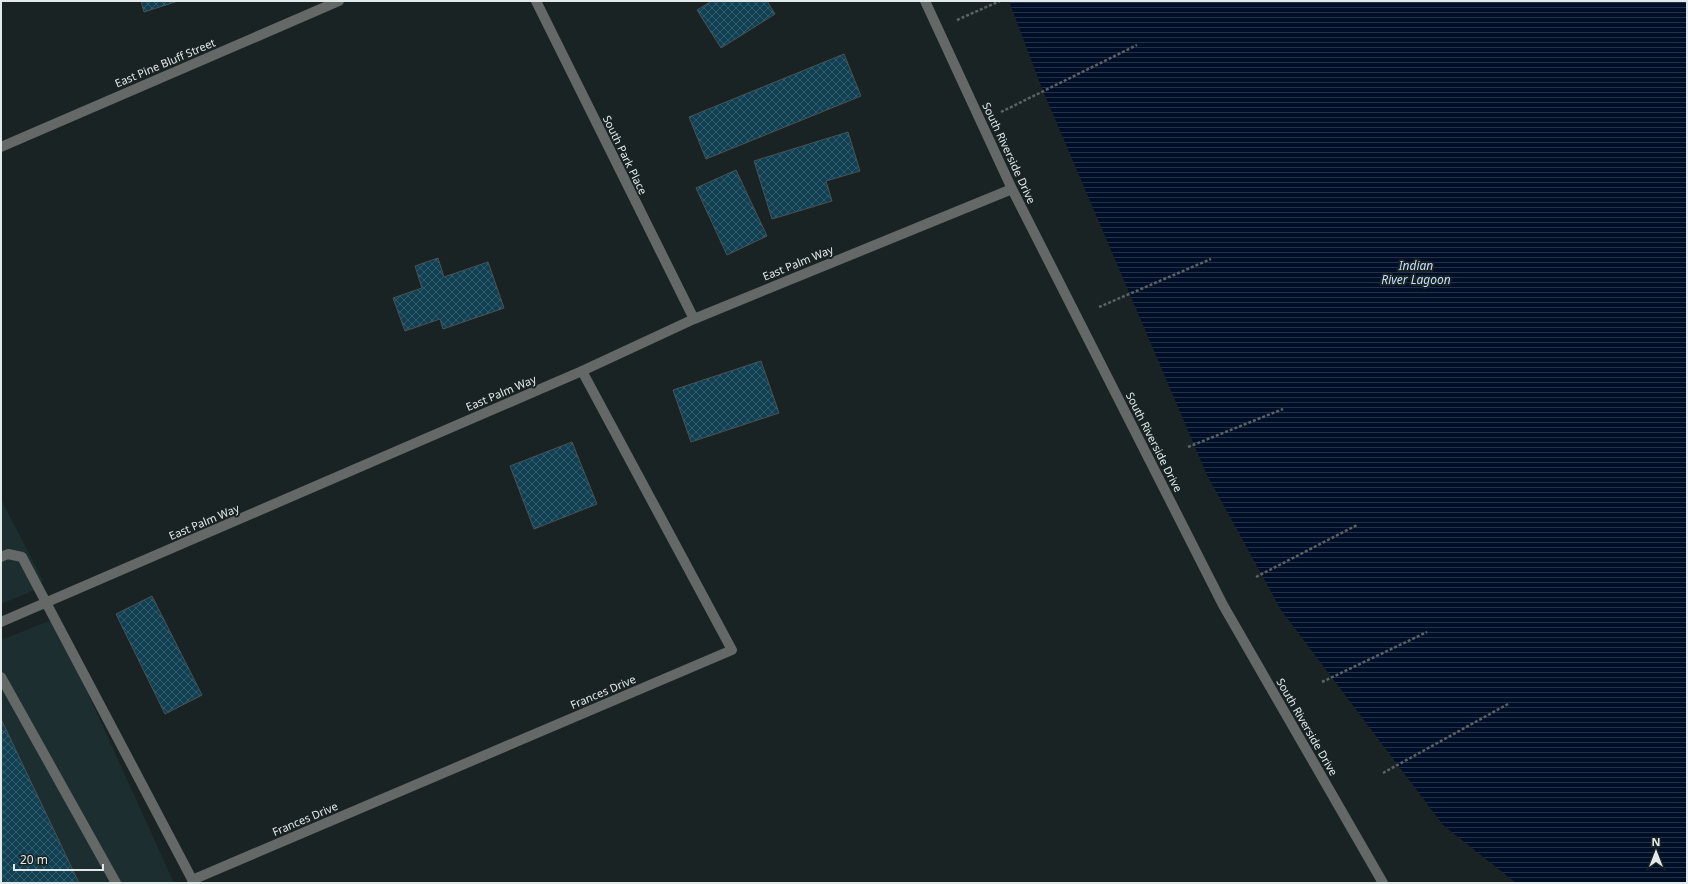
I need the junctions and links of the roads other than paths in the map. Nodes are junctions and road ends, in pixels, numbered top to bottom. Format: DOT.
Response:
graph roads {
  1 [pos="339,1"];
  2 [pos="536,1"];
  3 [pos="925,1"];
  4 [pos="1,147"];
  5 [pos="1012,189"];
  6 [pos="694,319"];
  7 [pos="582,371"];
  8 [pos="1,557"];
  9 [pos="45,604"];
  10 [pos="1,622"];
  11 [pos="1,677"];
  12 [pos="193,882"];
  13 [pos="116,883"];
  14 [pos="1383,883"];
  1 -- 4 [label="street, East Pine Bluff Street"];
  2 -- 6 [label="street, South Park Place"];
  3 -- 5 [label="street, South Riverside Drive"];
  5 -- 6 [label="street, East Palm Way"];
  5 -- 14 [label="street, South Riverside Drive"];
  6 -- 7 [label="street, East Palm Way"];
  7 -- 9 [label="street, East Palm Way"];
  7 -- 12 [label="street, Frances Drive"];
  8 -- 9 [label="street, Frances Drive"];
  9 -- 10 [label="street, East Palm Way"];
  9 -- 12 [label="street, Frances Drive"];
  11 -- 13 [label="street"];
}
